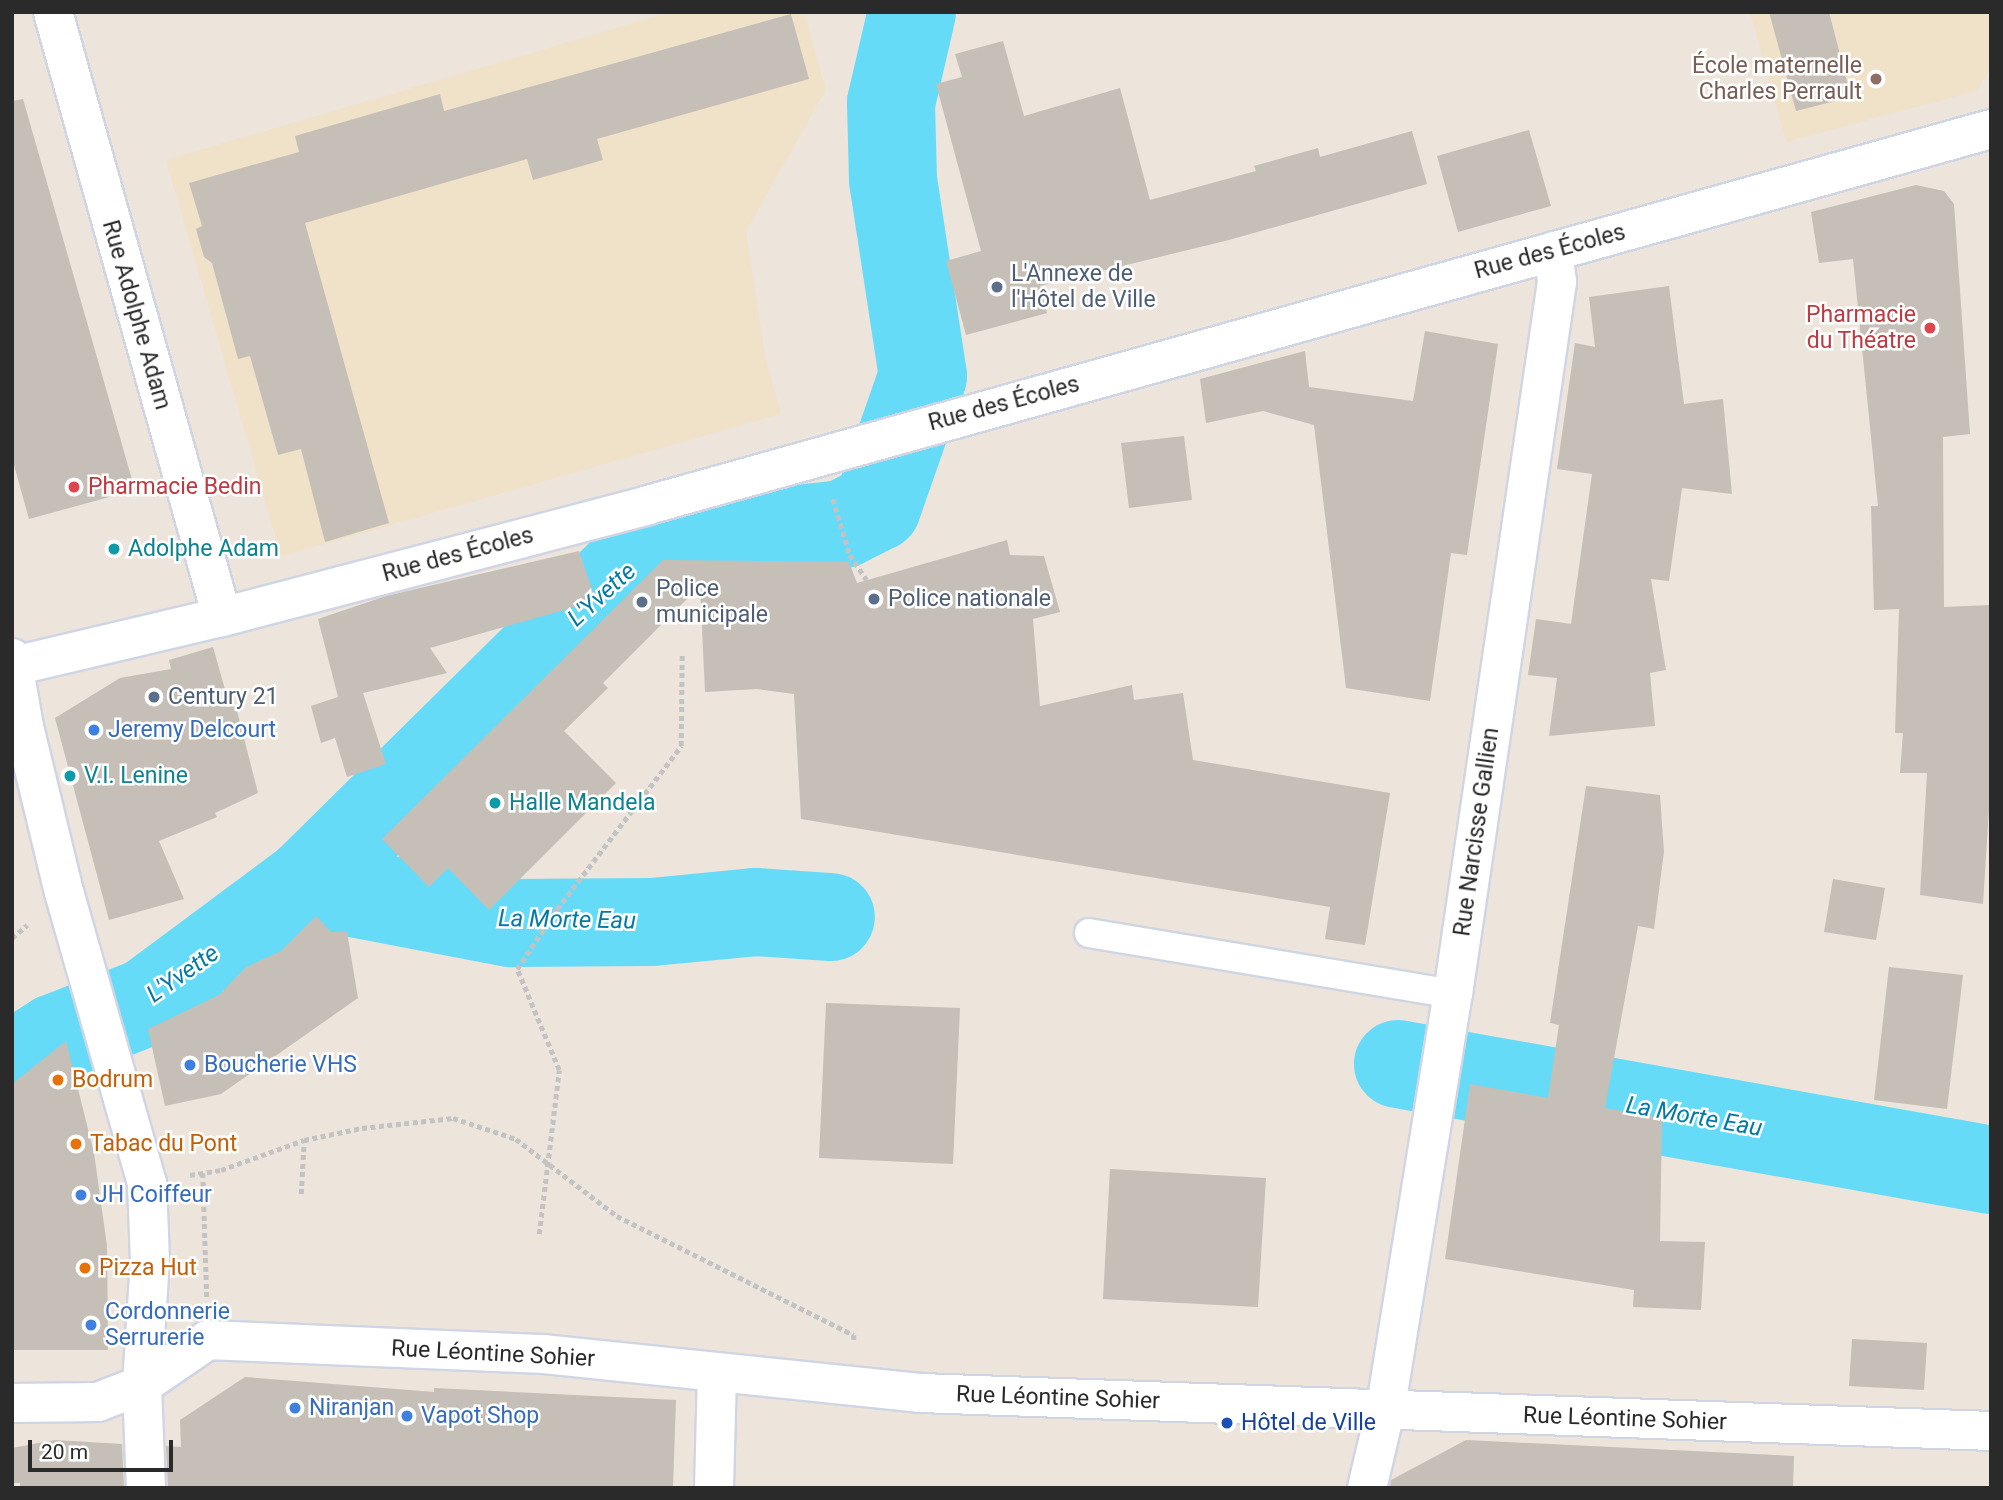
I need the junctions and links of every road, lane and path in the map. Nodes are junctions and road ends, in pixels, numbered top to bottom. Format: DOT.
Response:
graph roads {
  1 [pos="53,12"];
  2 [pos="1991,130"];
  3 [pos="1553,251"];
  4 [pos="831,490"];
  5 [pos="867,580"];
  6 [pos="222,617"];
  7 [pos="682,653"];
  8 [pos="13,662"];
  9 [pos="1089,933"];
  10 [pos="1453,994"];
  11 [pos="304,1139"];
  12 [pos="545,1158"];
  13 [pos="203,1173"];
  14 [pos="147,1183"];
  15 [pos="301,1194"];
  16 [pos="539,1234"];
  17 [pos="208,1340"];
  18 [pos="717,1373"];
  19 [pos="142,1385"];
  20 [pos="854,1388"];
  21 [pos="12,1403"];
  22 [pos="1385,1412"];
  23 [pos="1991,1431"];
  24 [pos="146,1488"];
  25 [pos="714,1488"];
  26 [pos="1367,1488"];
  1 -- 6 [label="street, Rue Adolphe Adam"];
  2 -- 3 [label="street, Rue des Écoles"];
  3 -- 6 [label="street, Rue des Écoles"];
  3 -- 10 [label="street, Rue Narcisse Gallien"];
  4 -- 5 [label="path"];
  6 -- 8 [label="street, Rue des Écoles"];
  7 -- 12 [label="path"];
  8 -- 14 [label="street"];
  9 -- 10 [label="lane"];
  10 -- 22 [label="street, Rue Narcisse Gallien"];
  11 -- 12 [label="path"];
  11 -- 13 [label="path"];
  11 -- 15 [label="path"];
  12 -- 16 [label="path"];
  12 -- 20 [label="path"];
  13 -- 14 [label="path"];
  13 -- 17 [label="path"];
  14 -- 19 [label="street"];
  17 -- 18 [label="street, Rue Léontine Sohier"];
  17 -- 19 [label="street"];
  18 -- 20 [label="street, Rue Léontine Sohier"];
  18 -- 25 [label="street"];
  19 -- 21 [label="street"];
  19 -- 24 [label="street"];
  20 -- 22 [label="street, Rue Léontine Sohier"];
  22 -- 23 [label="street, Rue Léontine Sohier"];
  22 -- 26 [label="street, Rue Narcisse Gallien"];
}
